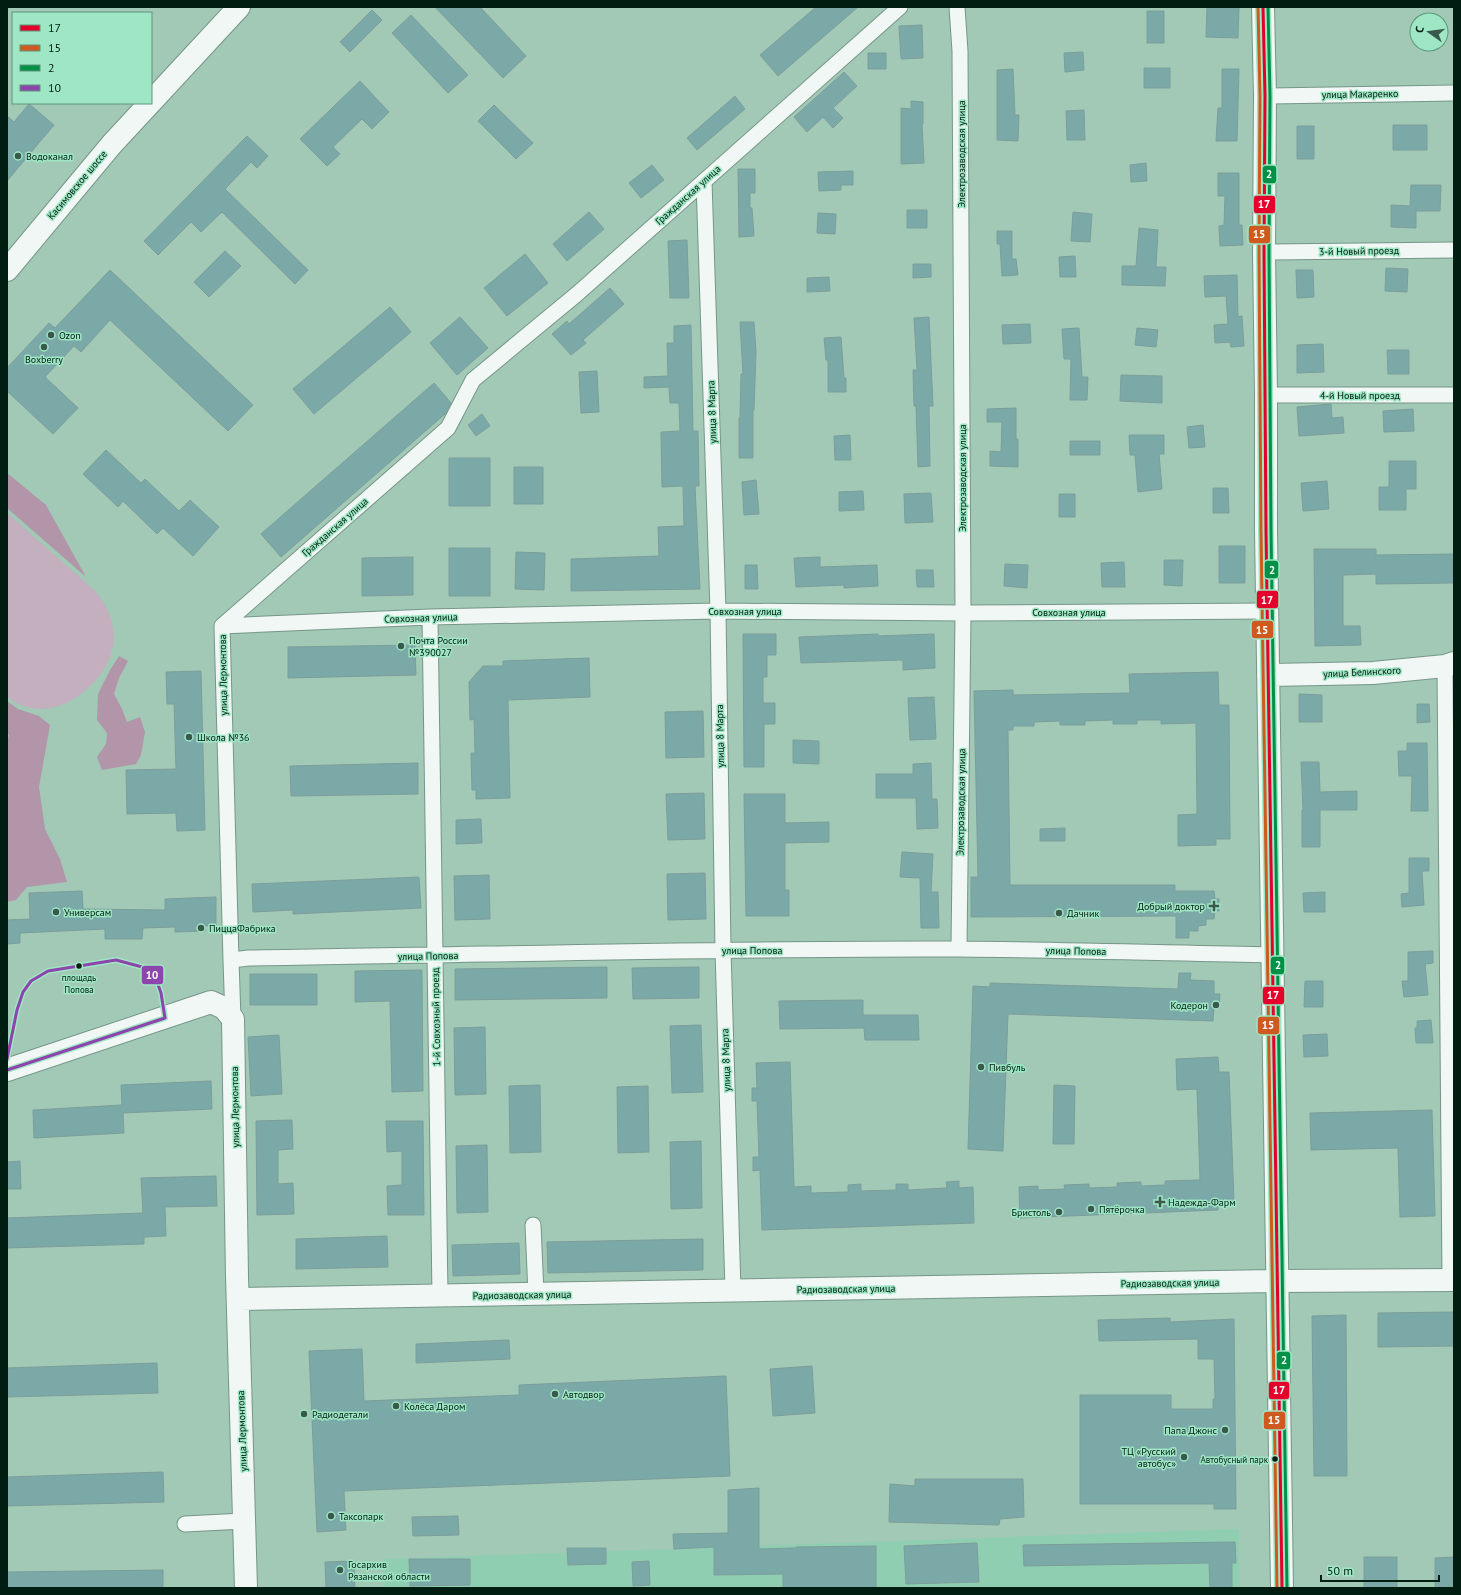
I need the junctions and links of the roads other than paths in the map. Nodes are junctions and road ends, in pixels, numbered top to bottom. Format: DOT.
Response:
graph roads {
  1 [pos="239,7"];
  2 [pos="900,7"];
  3 [pos="957,7"];
  4 [pos="1263,7"];
  5 [pos="1454,93"];
  6 [pos="1265,96"];
  7 [pos="152,100"];
  8 [pos="148,104"];
  9 [pos="704,181"];
  10 [pos="1454,250"];
  11 [pos="1264,252"];
  12 [pos="7,270"];
  13 [pos="1266,395"];
  14 [pos="1454,395"];
  15 [pos="718,611"];
  16 [pos="1268,611"];
  17 [pos="963,613"];
  18 [pos="430,617"];
  19 [pos="222,626"];
  20 [pos="1449,664"];
  21 [pos="1268,675"];
  22 [pos="959,949"];
  23 [pos="723,950"];
  24 [pos="1273,954"];
  25 [pos="435,956"];
  26 [pos="230,960"];
  27 [pos="234,1019"];
  28 [pos="7,1070"];
  29 [pos="533,1225"];
  30 [pos="1452,1280"];
  31 [pos="1277,1281"];
  32 [pos="733,1291"];
  33 [pos="536,1294"];
  34 [pos="440,1296"];
  35 [pos="238,1299"];
  36 [pos="244,1521"];
  37 [pos="185,1524"];
  38 [pos="246,1588"];
  39 [pos="1282,1588"];
  1 -- 7 [label="street, Касимовское шоссе"];
  2 -- 9 [label="street, Гражданская улица"];
  3 -- 17 [label="street, Электрозаводская улица"];
  4 -- 6 [label="street"];
  5 -- 6 [label="street, улица Макаренко"];
  6 -- 11 [label="street"];
  8 -- 12 [label="street, Касимовское шоссе"];
  9 -- 15 [label="street, улица 8 Марта"];
  9 -- 19 [label="street, Гражданская улица"];
  10 -- 11 [label="street, 3-й Новый проезд"];
  11 -- 13 [label="street"];
  13 -- 14 [label="street, 4-й Новый проезд"];
  13 -- 16 [label="street"];
  15 -- 17 [label="street, Совхозная улица"];
  15 -- 18 [label="street, Совхозная улица"];
  15 -- 23 [label="street, улица 8 Марта"];
  16 -- 17 [label="street, Совхозная улица"];
  16 -- 21 [label="street"];
  17 -- 22 [label="street, Электрозаводская улица"];
  18 -- 19 [label="street, Совхозная улица"];
  18 -- 25 [label="street, 1-й Совхозный проезд"];
  19 -- 26 [label="street, улица Лермонтова"];
  20 -- 21 [label="street, улица Белинского"];
  20 -- 30 [label="street"];
  21 -- 24 [label="street"];
  22 -- 23 [label="street, улица Попова"];
  22 -- 24 [label="street, улица Попова"];
  23 -- 25 [label="street, улица Попова"];
  23 -- 32 [label="street, улица 8 Марта"];
  24 -- 31 [label="street"];
  25 -- 26 [label="street, улица Попова"];
  25 -- 34 [label="street, 1-й Совхозный проезд"];
  26 -- 27 [label="street, улица Лермонтова"];
  27 -- 28 [label="street"];
  27 -- 35 [label="street, улица Лермонтова"];
  29 -- 33 [label="street"];
  30 -- 31 [label="street, Радиозаводская улица"];
  31 -- 32 [label="street, Радиозаводская улица"];
  31 -- 39 [label="street"];
  32 -- 33 [label="street, Радиозаводская улица"];
  33 -- 34 [label="street, Радиозаводская улица"];
  34 -- 35 [label="street, Радиозаводская улица"];
  35 -- 36 [label="street, улица Лермонтова"];
  36 -- 37 [label="street"];
  36 -- 38 [label="street, улица Лермонтова"];
}
